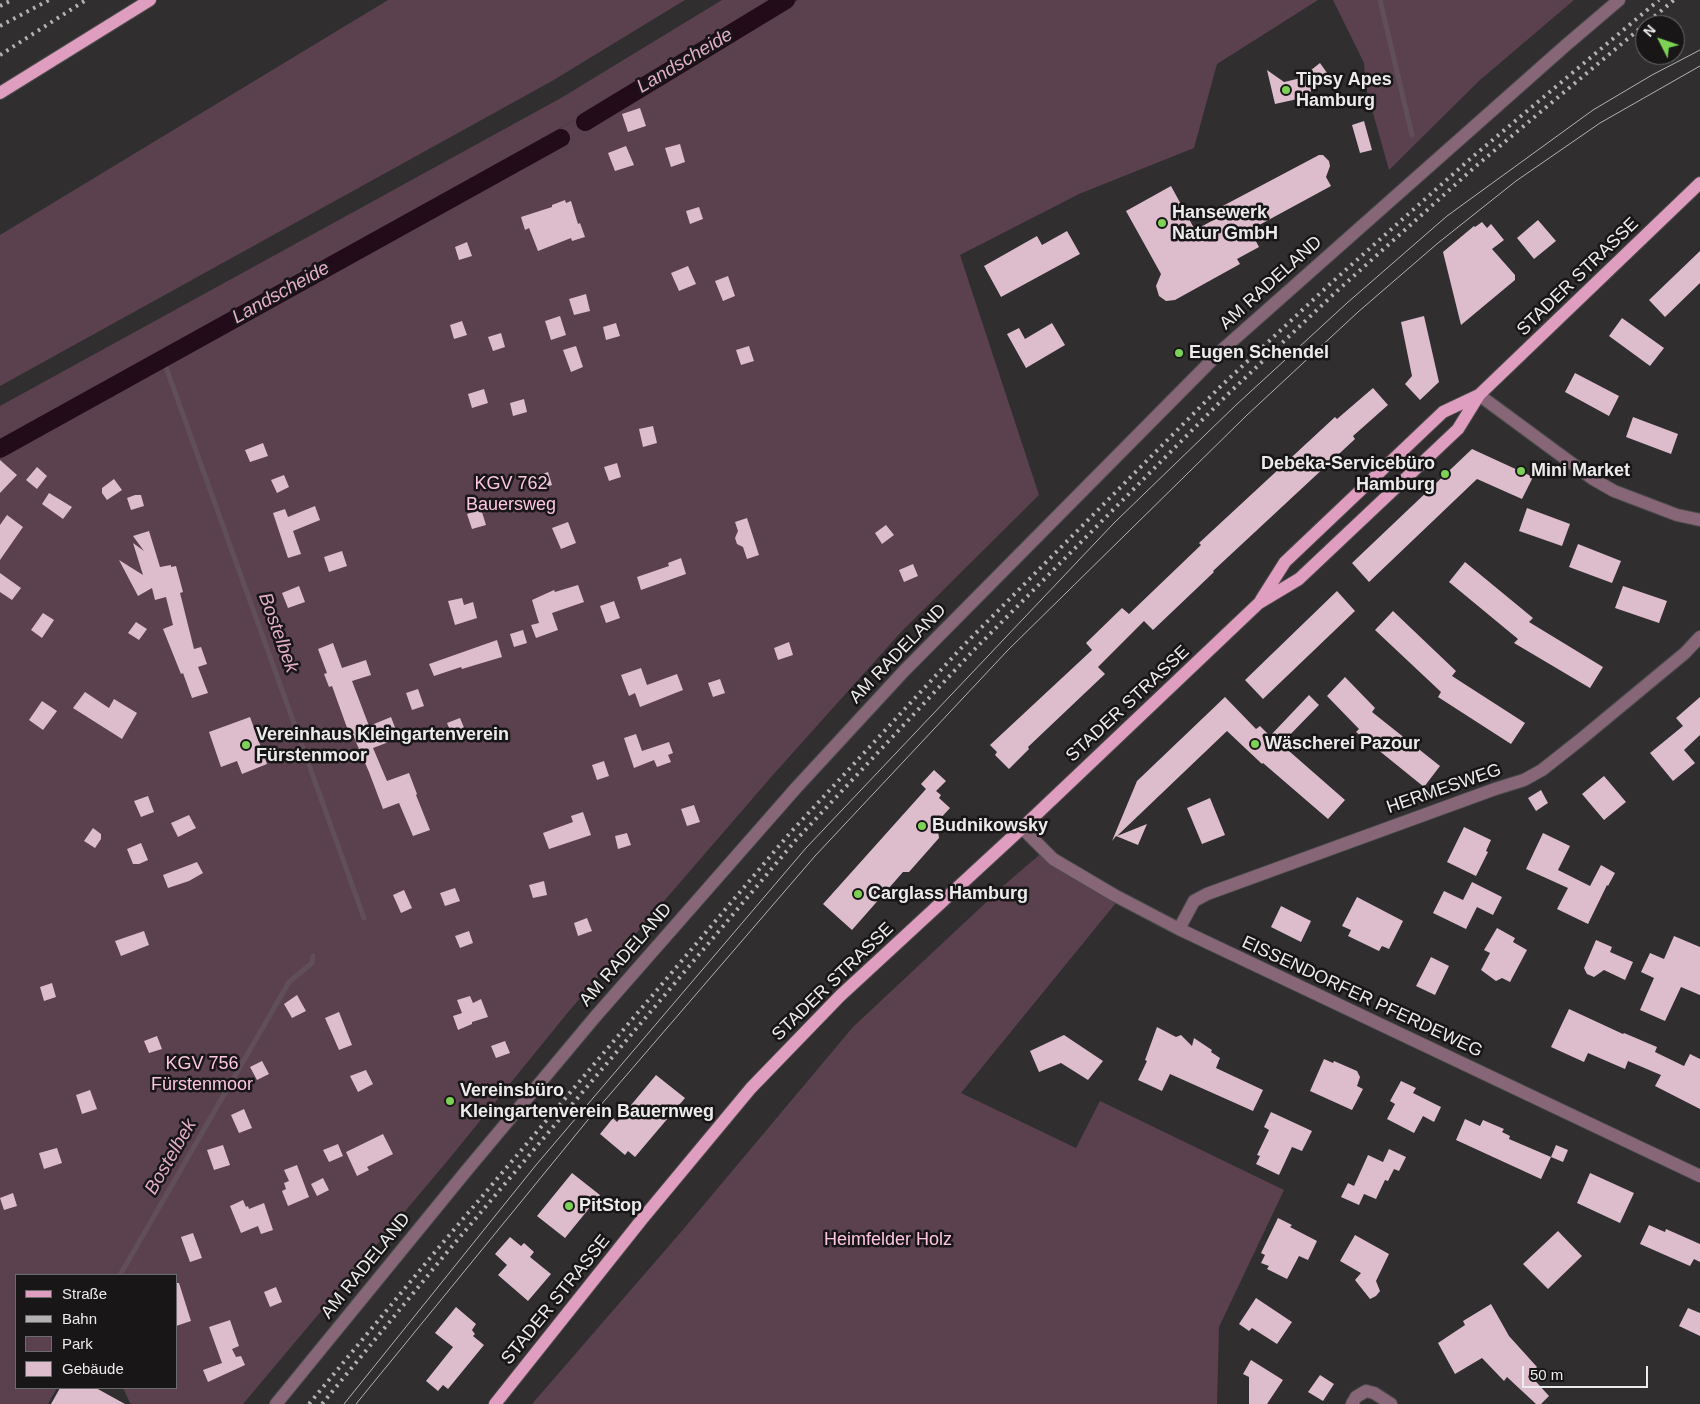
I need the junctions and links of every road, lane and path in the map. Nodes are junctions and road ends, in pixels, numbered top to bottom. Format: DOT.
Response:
graph roads {
  1 [pos="150,0"];
  2 [pos="1619,0"];
  3 [pos="0,94"];
  4 [pos="1700,183"];
  5 [pos="1479,395"];
  6 [pos="1700,520"];
  7 [pos="1259,603"];
  8 [pos="1700,637"];
  9 [pos="1022,828"];
  10 [pos="1179,929"];
  11 [pos="1700,1176"];
  12 [pos="276,1404"];
  13 [pos="495,1404"];
  14 [pos="1352,1404"];
  15 [pos="1391,1404"];
  1 -- 3 [label="main road"];
  2 -- 12 [label="street, AM RADELAND"];
  4 -- 5 [label="main road, STADER STRASSE"];
  5 -- 6 [label="street"];
  5 -- 7 [label="main road, STADER STRASSE"];
  5 -- 7 [label="main road, STADER STRASSE"];
  7 -- 9 [label="main road, STADER STRASSE"];
  8 -- 10 [label="street, HERMESWEG"];
  9 -- 10 [label="street, EISSENDORFER PFERDEWEG"];
  9 -- 13 [label="main road, STADER STRASSE"];
  10 -- 11 [label="street, EISSENDORFER PFERDEWEG"];
  14 -- 15 [label="street"];
}
